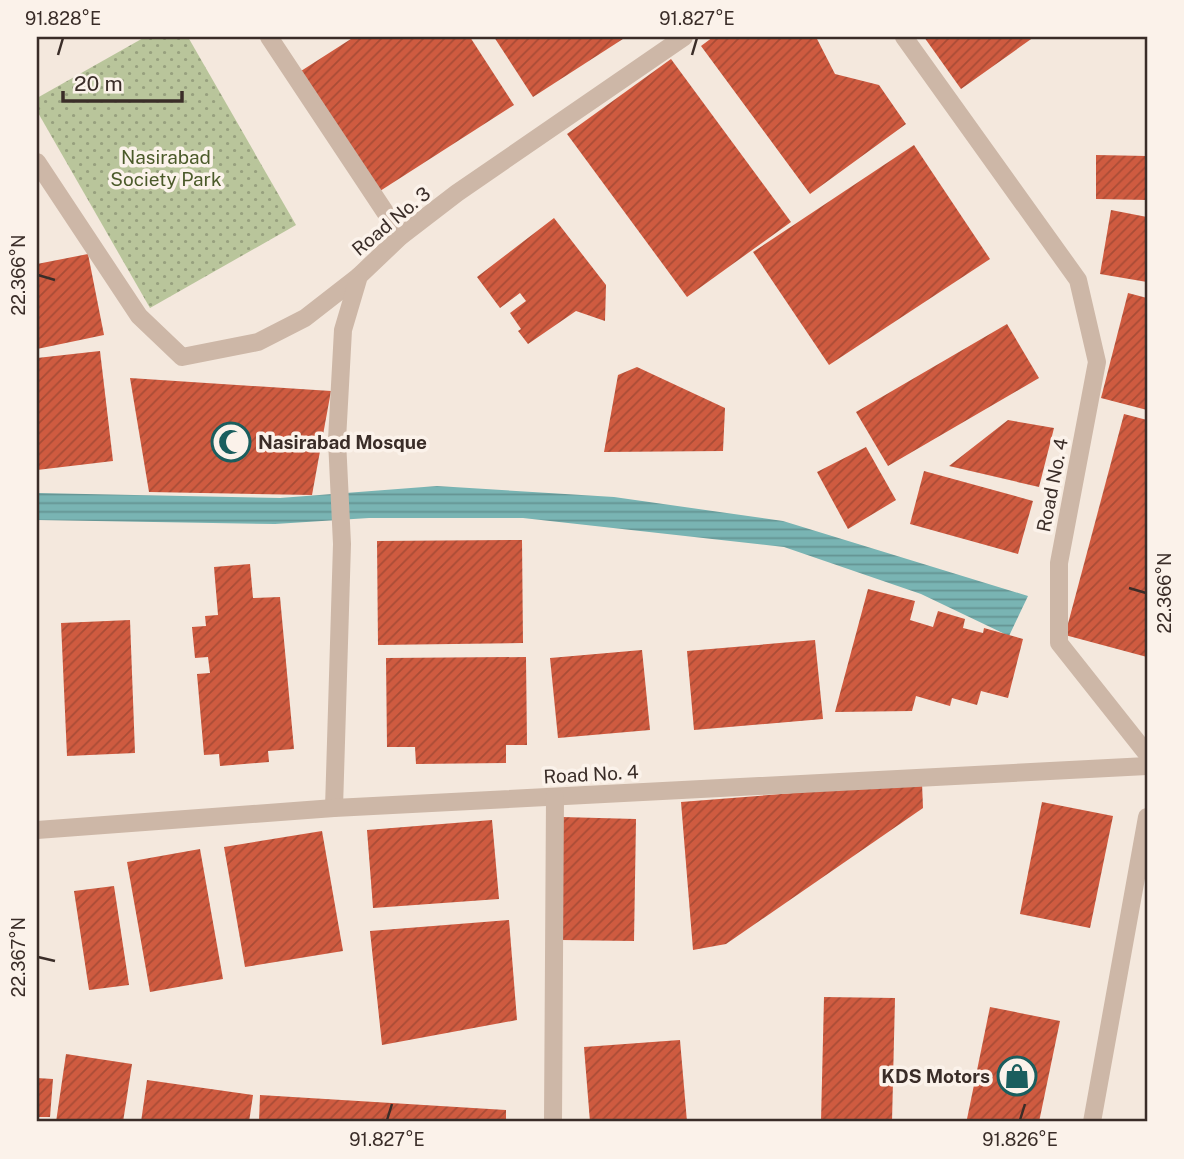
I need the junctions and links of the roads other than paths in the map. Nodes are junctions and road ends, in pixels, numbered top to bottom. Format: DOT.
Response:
graph roads {
  1 [pos="269,37"];
  2 [pos="904,37"];
  3 [pos="676,39"];
  4 [pos="37,162"];
  5 [pos="401,236"];
  6 [pos="359,276"];
  7 [pos="1147,754"];
  8 [pos="1147,766"];
  9 [pos="555,797"];
  10 [pos="334,808"];
  11 [pos="1147,817"];
  12 [pos="37,830"];
  13 [pos="554,1122"];
  14 [pos="1092,1122"];
  1 -- 5 [label="street"];
  2 -- 7 [label="street, Road No. 4"];
  3 -- 5 [label="street, Road No. 3"];
  4 -- 6 [label="street"];
  5 -- 6 [label="street, Road No. 3"];
  6 -- 10 [label="street, Road No. 3"];
  8 -- 9 [label="street, Road No. 4"];
  9 -- 10 [label="street, Road No. 4"];
  9 -- 13 [label="street"];
  10 -- 12 [label="street, Road No. 4"];
  11 -- 14 [label="street"];
}
